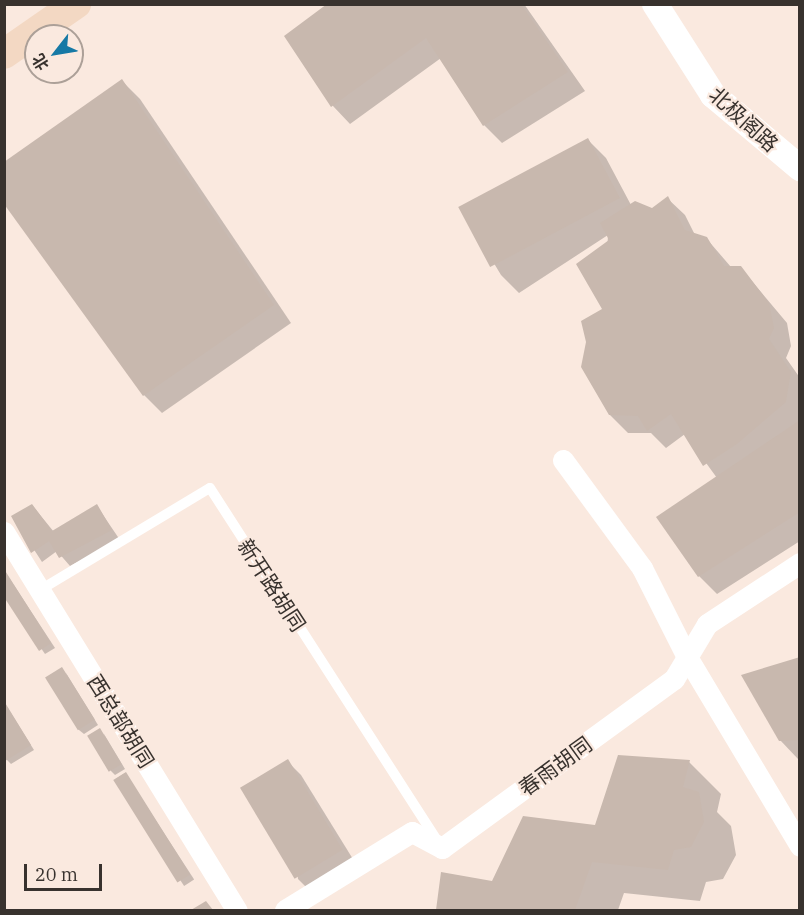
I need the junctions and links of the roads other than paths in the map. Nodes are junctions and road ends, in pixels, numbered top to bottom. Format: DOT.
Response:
graph roads {
  1 [pos="76,4"];
  2 [pos="655,4"];
  3 [pos="4,54"];
  4 [pos="800,168"];
  5 [pos="563,460"];
  6 [pos="4,532"];
  7 [pos="800,563"];
  8 [pos="40,590"];
  9 [pos="687,657"];
  10 [pos="800,846"];
  11 [pos="442,848"];
  12 [pos="237,910"];
  13 [pos="285,910"];
  1 -- 3 [label="main road"];
  2 -- 4 [label="street, 北极阁路"];
  5 -- 9 [label="street"];
  6 -- 8 [label="street, 西总部胡同"];
  7 -- 9 [label="street, 春雨胡同"];
  8 -- 11 [label="lane, 新开路胡同"];
  8 -- 12 [label="street, 西总部胡同"];
  9 -- 10 [label="street"];
  9 -- 11 [label="street, 春雨胡同"];
  11 -- 13 [label="street"];
}
